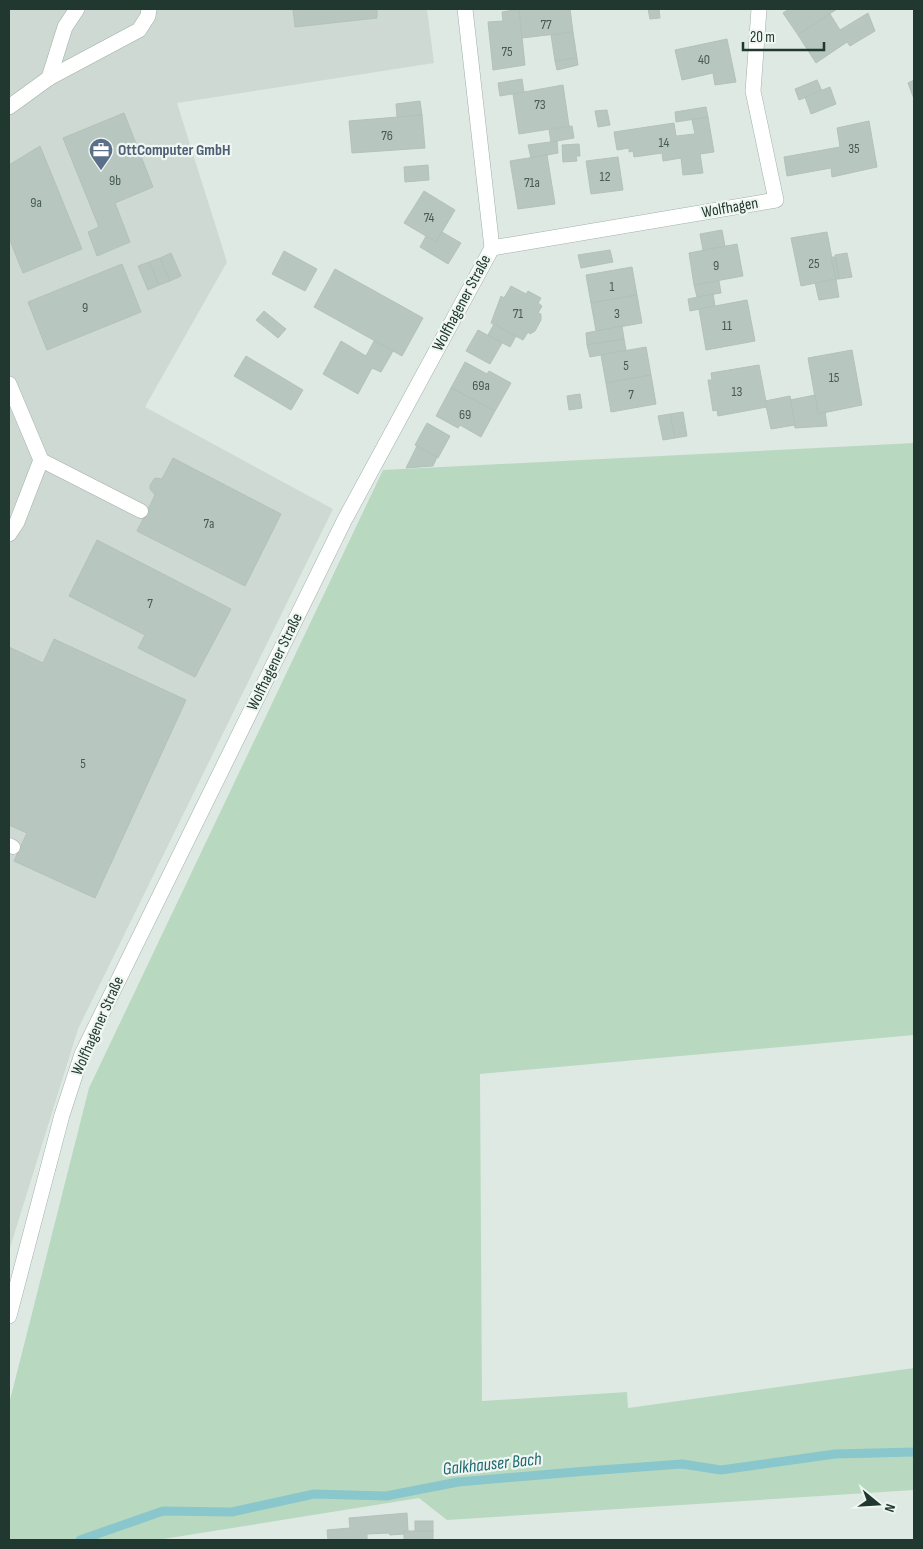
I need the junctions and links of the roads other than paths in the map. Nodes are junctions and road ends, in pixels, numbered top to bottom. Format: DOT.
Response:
graph roads {
  1 [pos="77,9"];
  2 [pos="149,9"];
  3 [pos="465,9"];
  4 [pos="759,9"];
  5 [pos="49,78"];
  6 [pos="9,107"];
  7 [pos="492,248"];
  8 [pos="9,384"];
  9 [pos="41,460"];
  10 [pos="141,511"];
  11 [pos="9,534"];
  12 [pos="9,1316"];
  1 -- 5 [label="street"];
  2 -- 5 [label="street"];
  3 -- 7 [label="street, Wolfhagener Straße"];
  4 -- 7 [label="street, Wolfhagen"];
  5 -- 6 [label="street"];
  7 -- 12 [label="street, Wolfhagener Straße"];
  8 -- 9 [label="street"];
  9 -- 10 [label="lane"];
  9 -- 11 [label="street"];
}
